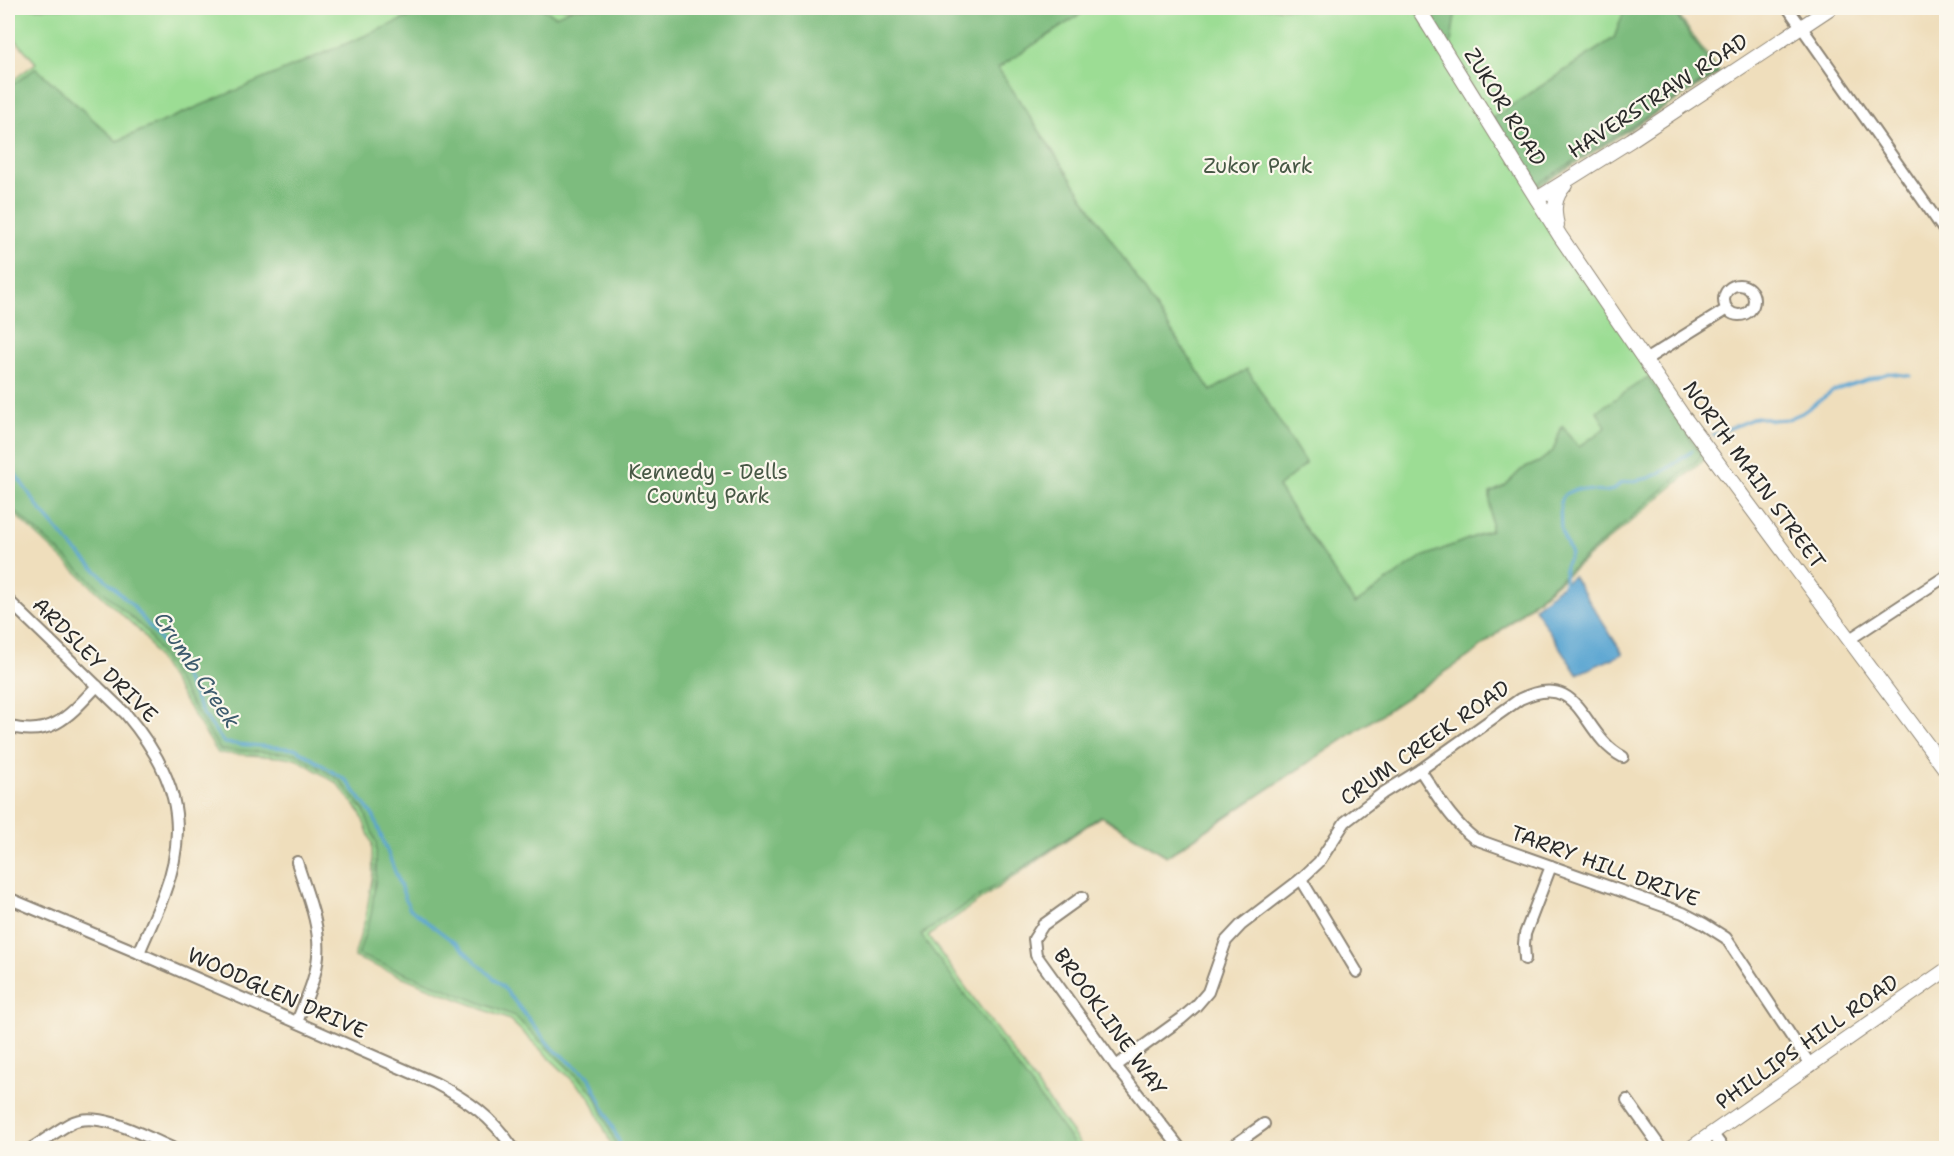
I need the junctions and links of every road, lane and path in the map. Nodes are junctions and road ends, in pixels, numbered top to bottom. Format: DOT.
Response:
graph roads {
  1 [pos="1418,8"];
  2 [pos="1788,8"];
  3 [pos="1830,8"];
  4 [pos="1801,27"];
  5 [pos="1575,176"];
  6 [pos="1537,199"];
  7 [pos="1947,232"];
  8 [pos="1560,236"];
  9 [pos="1727,309"];
  10 [pos="1645,360"];
  11 [pos="1947,576"];
  12 [pos="8,600"];
  13 [pos="1850,639"];
  14 [pos="97,686"];
  15 [pos="8,726"];
  16 [pos="1623,758"];
  17 [pos="1420,770"];
  18 [pos="1947,770"];
  19 [pos="297,862"];
  20 [pos="1551,866"];
  21 [pos="1301,879"];
  22 [pos="1083,897"];
  23 [pos="8,898"];
  24 [pos="139,953"];
  25 [pos="1525,959"];
  26 [pos="1947,970"];
  27 [pos="1357,972"];
  28 [pos="297,1022"];
  29 [pos="1116,1066"];
  30 [pos="1811,1066"];
  31 [pos="1627,1100"];
  32 [pos="1264,1124"];
  33 [pos="1712,1133"];
  34 [pos="33,1149"];
  35 [pos="172,1149"];
  36 [pos="513,1149"];
  37 [pos="1180,1149"];
  38 [pos="1230,1149"];
  39 [pos="1661,1149"];
  40 [pos="1690,1149"];
  41 [pos="1723,1149"];
  1 -- 6 [label="street, ZUKOR ROAD"];
  2 -- 4 [label="street"];
  3 -- 4 [label="street, HAVERSTRAW ROAD"];
  4 -- 5 [label="street, HAVERSTRAW ROAD"];
  4 -- 7 [label="street"];
  5 -- 6 [label="street, HAVERSTRAW ROAD"];
  5 -- 8 [label="street"];
  6 -- 8 [label="street, NORTH MAIN STREET"];
  8 -- 10 [label="street, NORTH MAIN STREET"];
  9 -- 10 [label="street"];
  10 -- 13 [label="street, NORTH MAIN STREET"];
  11 -- 13 [label="street"];
  12 -- 14 [label="street, ARDSLEY DRIVE"];
  13 -- 18 [label="street, NORTH MAIN STREET"];
  14 -- 15 [label="street"];
  14 -- 24 [label="street, ARDSLEY DRIVE"];
  16 -- 17 [label="street, CRUM CREEK ROAD"];
  17 -- 20 [label="street, TARRY HILL DRIVE"];
  17 -- 21 [label="street, CRUM CREEK ROAD"];
  19 -- 28 [label="street"];
  20 -- 25 [label="street"];
  20 -- 30 [label="street, TARRY HILL DRIVE"];
  21 -- 27 [label="street"];
  21 -- 29 [label="street, CRUM CREEK ROAD"];
  22 -- 29 [label="street, BROOKLINE WAY"];
  23 -- 24 [label="street, WOODGLEN DRIVE"];
  24 -- 28 [label="street, WOODGLEN DRIVE"];
  26 -- 30 [label="street, PHILLIPS HILL ROAD"];
  28 -- 36 [label="street, WOODGLEN DRIVE"];
  29 -- 37 [label="street, BROOKLINE WAY"];
  30 -- 33 [label="street, PHILLIPS HILL ROAD"];
  31 -- 39 [label="street"];
  32 -- 38 [label="street"];
  33 -- 40 [label="street, PHILLIPS HILL ROAD"];
  33 -- 41 [label="street"];
  34 -- 35 [label="street"];
}
